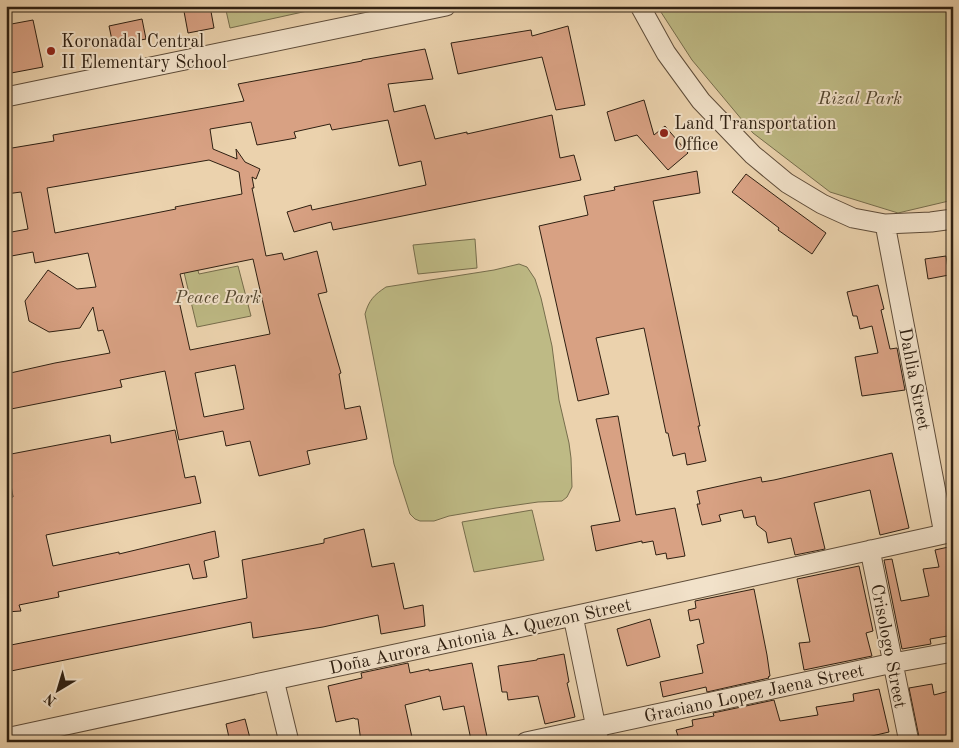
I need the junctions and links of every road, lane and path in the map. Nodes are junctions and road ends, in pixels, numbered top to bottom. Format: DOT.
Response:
graph roads {
  1 [pos="446,6"];
  2 [pos="640,6"];
  3 [pos="6,97"];
  4 [pos="953,219"];
  5 [pos="885,224"];
  6 [pos="949,533"];
  7 [pos="870,550"];
  8 [pos="573,616"];
  9 [pos="953,652"];
  10 [pos="893,663"];
  11 [pos="274,680"];
  12 [pos="598,735"];
  13 [pos="6,738"];
  14 [pos="289,742"];
  15 [pos="526,742"];
  16 [pos="909,742"];
  1 -- 3 [label="street"];
  2 -- 5 [label="street"];
  4 -- 5 [label="street"];
  5 -- 6 [label="street, Dahlia Street"];
  6 -- 7 [label="street, Doña Aurora Antonia A. Quezon Street"];
  7 -- 8 [label="street, Doña Aurora Antonia A. Quezon Street"];
  7 -- 10 [label="street, Crisologo Street"];
  8 -- 11 [label="street, Doña Aurora Antonia A. Quezon Street"];
  8 -- 12 [label="street"];
  9 -- 10 [label="street, Graciano Lopez Jaena Street"];
  10 -- 12 [label="street, Graciano Lopez Jaena Street"];
  10 -- 16 [label="street, Crisologo Street"];
  11 -- 13 [label="street, Doña Aurora Antonia A. Quezon Street"];
  11 -- 14 [label="street"];
  12 -- 15 [label="street, Graciano Lopez Jaena Street"];
}
